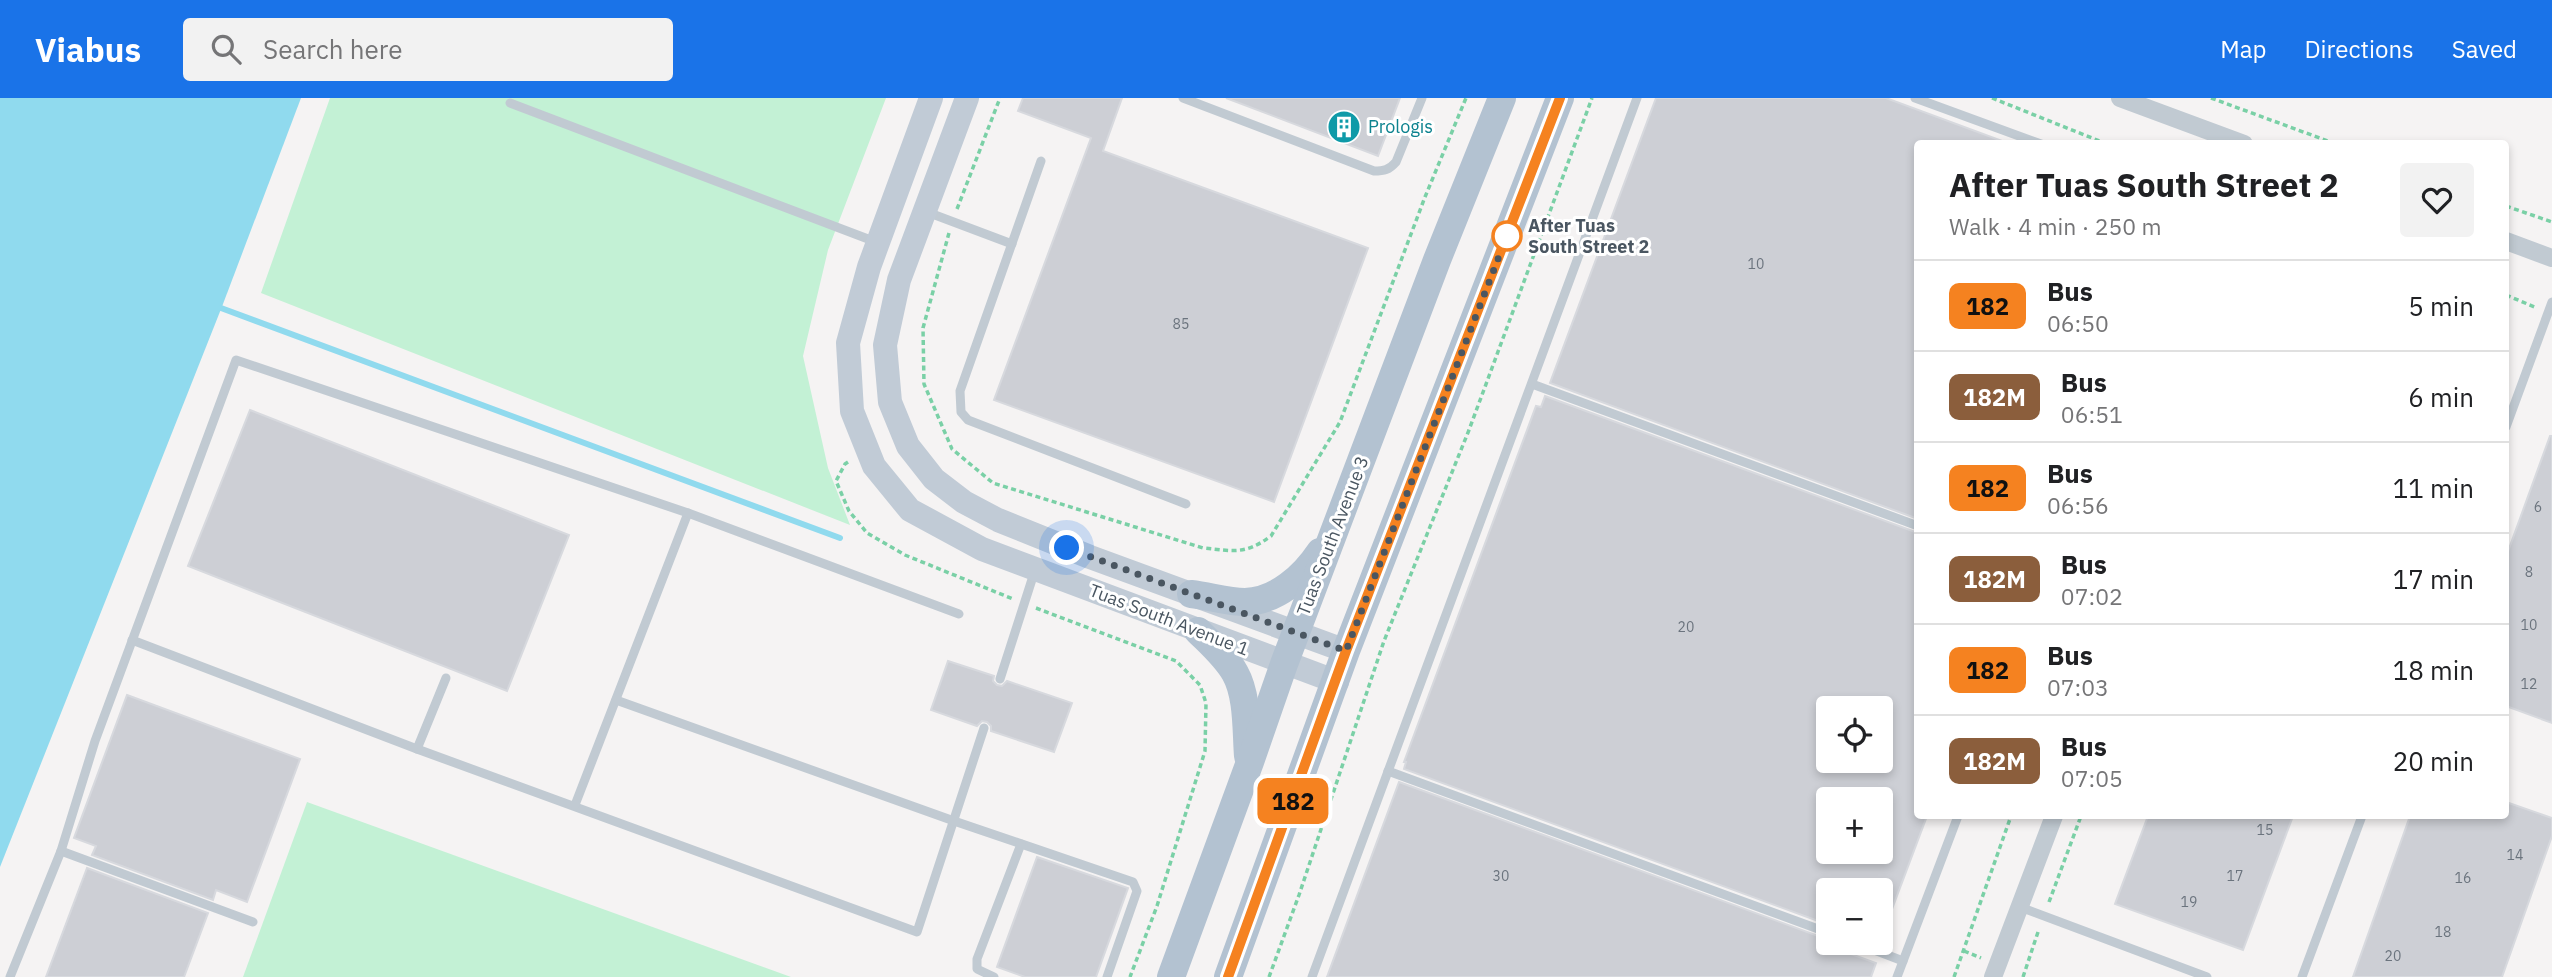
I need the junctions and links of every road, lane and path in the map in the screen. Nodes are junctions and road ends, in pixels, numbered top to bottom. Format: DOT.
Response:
graph roads {
  1 [pos="931,98"];
  2 [pos="967,98"];
  3 [pos="1000,98"];
  4 [pos="1183,98"];
  5 [pos="1422,98"];
  6 [pos="1466,98"];
  7 [pos="1502,98"];
  8 [pos="1560,98"];
  9 [pos="1592,98"];
  10 [pos="1637,98"];
  11 [pos="1915,98"];
  12 [pos="1992,98"];
  13 [pos="2120,98"];
  14 [pos="2211,98"];
  15 [pos="510,103"];
  16 [pos="2030,140"];
  17 [pos="2097,140"];
  18 [pos="2233,140"];
  19 [pos="2325,140"];
  20 [pos="1041,161"];
  21 [pos="2509,207"];
  22 [pos="925,211"];
  23 [pos="952,221"];
  24 [pos="2552,222"];
  25 [pos="878,242"];
  26 [pos="2509,242"];
  27 [pos="1012,244"];
  28 [pos="2552,258"];
  29 [pos="2509,296"];
  30 [pos="2552,302"];
  31 [pos="2548,312"];
  32 [pos="1532,384"];
  33 [pos="2509,419"];
  34 [pos="869,452"];
  35 [pos="1186,504"];
  36 [pos="688,513"];
  37 [pos="1914,525"];
  38 [pos="1334,532"];
  39 [pos="1036,569"];
  40 [pos="1191,594"];
  41 [pos="1025,604"];
  42 [pos="959,614"];
  43 [pos="1198,631"];
  44 [pos="1295,634"];
  45 [pos="132,640"];
  46 [pos="1346,651"];
  47 [pos="1284,664"];
  48 [pos="446,678"];
  49 [pos="1000,679"];
  50 [pos="1337,682"];
  51 [pos="615,700"];
  52 [pos="984,728"];
  53 [pos="416,749"];
  54 [pos="1249,766"];
  55 [pos="1388,771"];
  56 [pos="575,805"];
  57 [pos="1957,819"];
  58 [pos="2010,819"];
  59 [pos="2053,819"];
  60 [pos="2080,819"];
  61 [pos="2361,819"];
  62 [pos="954,821"];
  63 [pos="1021,844"];
  64 [pos="61,851"];
  65 [pos="2020,907"];
  66 [pos="2044,916"];
  67 [pos="253,922"];
  68 [pos="1816,928"];
  69 [pos="1887,955"];
  70 [pos="1903,961"];
  71 [pos="10,977"];
  72 [pos="994,977"];
  73 [pos="1107,977"];
  74 [pos="1130,977"];
  75 [pos="1171,977"];
  76 [pos="1228,977"];
  77 [pos="1269,977"];
  78 [pos="1312,977"];
  79 [pos="1897,977"];
  80 [pos="1954,977"];
  81 [pos="1993,977"];
  82 [pos="2023,977"];
  83 [pos="2207,977"];
  84 [pos="2302,977"];
  1 -- 25 [label="main road, Tuas South Avenue 1"];
  2 -- 22 [label="main road, Tuas South Avenue 1"];
  3 -- 23 [label="path"];
  4 -- 5 [label="lane"];
  6 -- 23 [label="path"];
  7 -- 38 [label="main road, Tuas South Avenue 3"];
  8 -- 46 [label="main road"];
  9 -- 77 [label="path"];
  10 -- 32 [label="lane"];
  11 -- 16 [label="lane"];
  12 -- 17 [label="path"];
  13 -- 18 [label="street"];
  14 -- 19 [label="path"];
  15 -- 25 [label="lane"];
  20 -- 27 [label="lane"];
  21 -- 24 [label="path"];
  22 -- 23 [label="lane"];
  22 -- 40 [label="main road, Tuas South Avenue 1"];
  23 -- 27 [label="lane"];
  25 -- 34 [label="main road, Tuas South Avenue 1"];
  26 -- 28 [label="street"];
  27 -- 35 [label="lane"];
  29 -- 31 [label="path"];
  30 -- 31 [label="lane"];
  31 -- 33 [label="lane"];
  32 -- 37 [label="lane"];
  32 -- 55 [label="lane"];
  34 -- 39 [label="main road, Tuas South Avenue 1"];
  34 -- 41 [label="path"];
  36 -- 42 [label="lane"];
  36 -- 45 [label="lane"];
  36 -- 51 [label="lane"];
  38 -- 40 [label="main road"];
  38 -- 44 [label="main road, Tuas South Avenue 3"];
  39 -- 41 [label="lane"];
  39 -- 43 [label="main road, Tuas South Avenue 1"];
  40 -- 44 [label="main road, Tuas South Avenue 1"];
  41 -- 49 [label="lane"];
  41 -- 74 [label="path"];
  43 -- 47 [label="main road, Tuas South Avenue 1"];
  43 -- 54 [label="main road"];
  44 -- 46 [label="main road, Tuas South Avenue 1"];
  44 -- 47 [label="main road, Tuas South Avenue 3"];
  45 -- 53 [label="lane"];
  45 -- 64 [label="lane"];
  46 -- 50 [label="main road"];
  47 -- 50 [label="main road, Tuas South Avenue 1"];
  47 -- 54 [label="main road, Tuas South Avenue 3"];
  48 -- 53 [label="lane"];
  50 -- 76 [label="main road"];
  51 -- 56 [label="lane"];
  51 -- 62 [label="lane"];
  52 -- 62 [label="lane"];
  53 -- 56 [label="lane"];
  54 -- 75 [label="main road, Tuas South Avenue 3"];
  55 -- 68 [label="lane"];
  55 -- 78 [label="lane"];
  56 -- 62 [label="lane"];
  57 -- 70 [label="lane"];
  58 -- 80 [label="path"];
  59 -- 65 [label="street"];
  60 -- 66 [label="path"];
  61 -- 84 [label="lane"];
  62 -- 63 [label="lane"];
  63 -- 72 [label="lane"];
  63 -- 73 [label="lane"];
  64 -- 67 [label="lane"];
  64 -- 71 [label="lane"];
  65 -- 66 [label="lane"];
  65 -- 81 [label="street"];
  66 -- 82 [label="path"];
  66 -- 83 [label="lane"];
  69 -- 70 [label="lane"];
  70 -- 79 [label="lane"];
}
